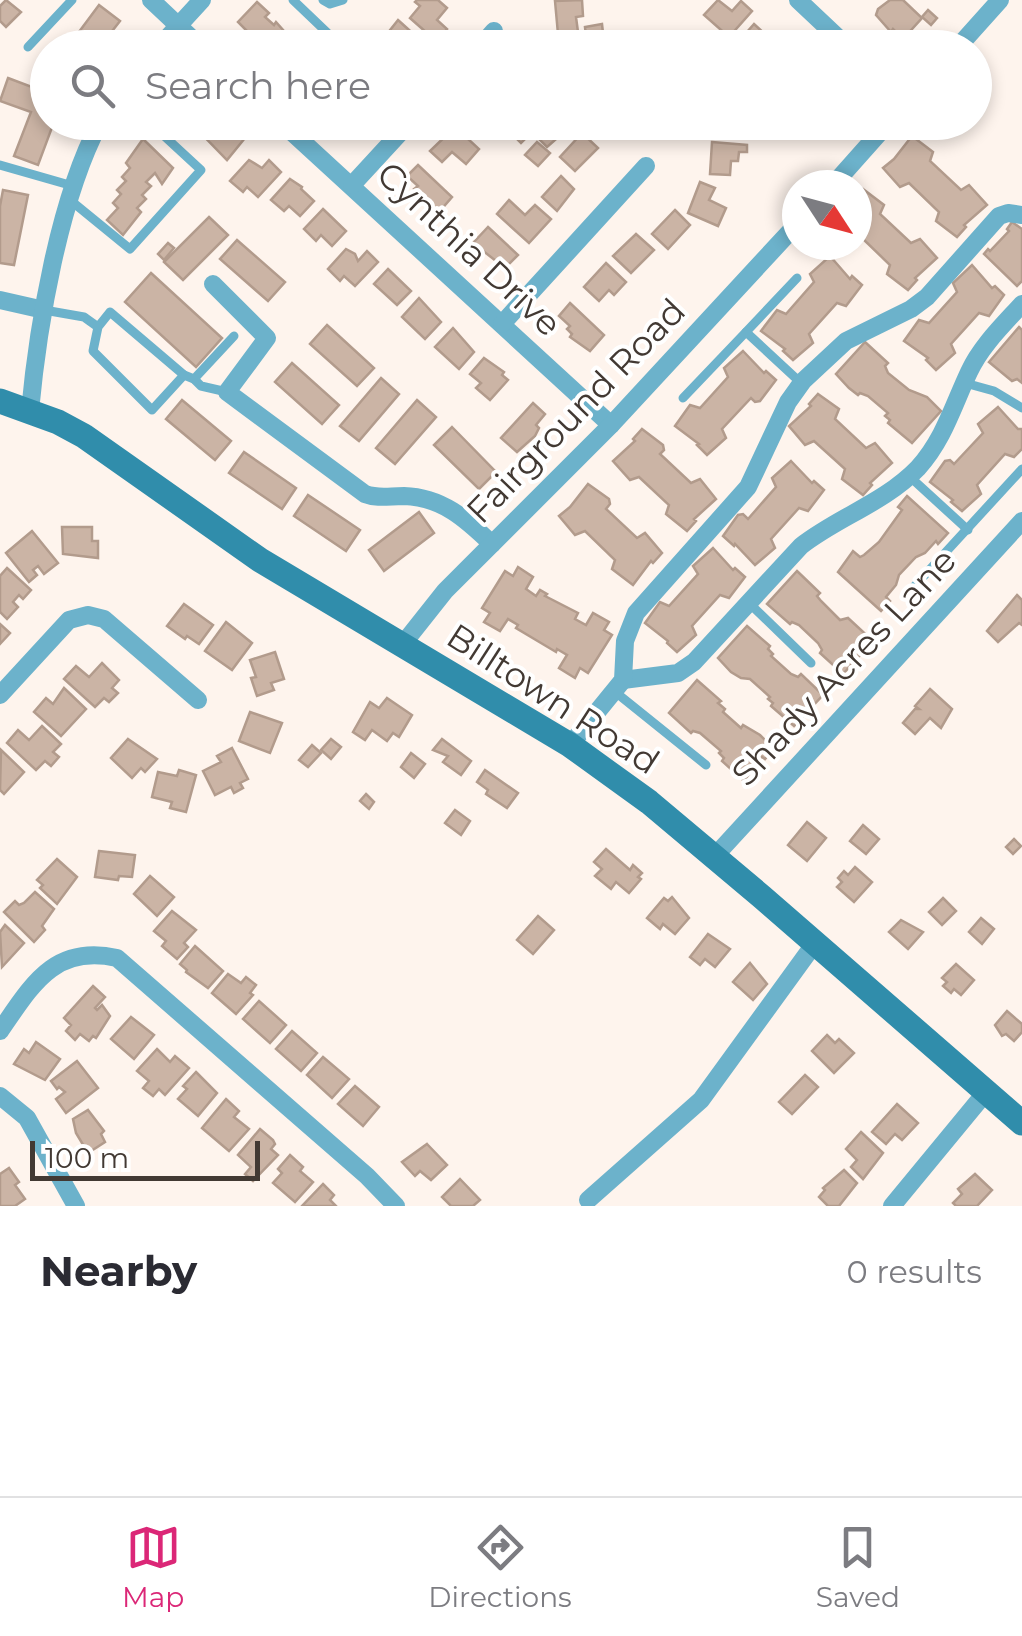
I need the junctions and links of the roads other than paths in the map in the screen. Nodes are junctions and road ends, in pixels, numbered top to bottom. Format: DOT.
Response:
graph roads {
  1 [pos="72,0"];
  2 [pos="151,0"];
  3 [pos="202,0"];
  4 [pos="292,0"];
  5 [pos="322,0"];
  6 [pos="343,0"];
  7 [pos="798,0"];
  8 [pos="1000,0"];
  9 [pos="178,26"];
  10 [pos="44,30"];
  11 [pos="174,30"];
  12 [pos="182,30"];
  13 [pos="324,30"];
  14 [pos="830,30"];
  15 [pos="974,30"];
  16 [pos="93,140"];
  17 [pos="169,140"];
  18 [pos="302,140"];
  19 [pos="393,140"];
  20 [pos="873,140"];
  21 [pos="0,165"];
  22 [pos="646,166"];
  23 [pos="846,170"];
  24 [pos="352,185"];
  25 [pos="72,193"];
  26 [pos="1022,215"];
  27 [pos="782,240"];
  28 [pos="796,278"];
  29 [pos="213,284"];
  30 [pos="0,300"];
  31 [pos="1022,304"];
  32 [pos="44,310"];
  33 [pos="502,324"];
  34 [pos="98,326"];
  35 [pos="746,332"];
  36 [pos="234,336"];
  37 [pos="189,378"];
  38 [pos="801,384"];
  39 [pos="965,384"];
  40 [pos="226,392"];
  41 [pos="683,398"];
  42 [pos="0,400"];
  43 [pos="1022,408"];
  44 [pos="30,412"];
  45 [pos="611,425"];
  46 [pos="1022,469"];
  47 [pos="910,476"];
  48 [pos="1022,521"];
  49 [pos="968,530"];
  50 [pos="492,544"];
  51 [pos="911,590"];
  52 [pos="749,603"];
  53 [pos="403,644"];
  54 [pos="810,663"];
  55 [pos="619,685"];
  56 [pos="0,695"];
  57 [pos="198,700"];
  58 [pos="570,745"];
  59 [pos="706,766"];
  60 [pos="714,857"];
  61 [pos="816,944"];
  62 [pos="0,1031"];
  63 [pos="986,1092"];
  64 [pos="0,1096"];
  65 [pos="1022,1123"];
  66 [pos="588,1200"];
  67 [pos="76,1206"];
  68 [pos="396,1206"];
  69 [pos="892,1206"];
  1 -- 10 [label="lane"];
  2 -- 9 [label="street"];
  3 -- 9 [label="street"];
  4 -- 13 [label="lane"];
  5 -- 6 [label="lane"];
  7 -- 14 [label="street"];
  8 -- 15 [label="street"];
  9 -- 11 [label="street"];
  9 -- 12 [label="street"];
  16 -- 25 [label="street"];
  17 -- 25 [label="lane"];
  18 -- 24 [label="street, Cynthia Drive"];
  19 -- 24 [label="street"];
  20 -- 23 [label="street"];
  21 -- 25 [label="lane"];
  22 -- 33 [label="street"];
  24 -- 33 [label="street, Cynthia Drive"];
  25 -- 32 [label="street"];
  26 -- 38 [label="street"];
  27 -- 45 [label="street, Fairground Road"];
  28 -- 35 [label="lane"];
  29 -- 40 [label="street"];
  30 -- 32 [label="street"];
  31 -- 39 [label="street"];
  32 -- 34 [label="lane"];
  32 -- 44 [label="street"];
  33 -- 45 [label="street, Cynthia Drive"];
  34 -- 37 [label="lane"];
  34 -- 37 [label="lane"];
  35 -- 38 [label="lane"];
  35 -- 41 [label="lane"];
  36 -- 37 [label="lane"];
  37 -- 40 [label="lane"];
  38 -- 55 [label="street"];
  39 -- 43 [label="lane"];
  39 -- 47 [label="street"];
  40 -- 50 [label="street"];
  42 -- 44 [label="main road, Billtown Road"];
  44 -- 53 [label="main road, Billtown Road"];
  45 -- 50 [label="street, Fairground Road"];
  46 -- 49 [label="lane"];
  47 -- 49 [label="lane"];
  47 -- 52 [label="street"];
  48 -- 60 [label="street, Shady Acres Lane"];
  49 -- 51 [label="lane"];
  50 -- 53 [label="street, Fairground Road"];
  52 -- 54 [label="lane"];
  52 -- 55 [label="street"];
  53 -- 58 [label="main road, Billtown Road"];
  55 -- 58 [label="street"];
  55 -- 59 [label="lane"];
  56 -- 57 [label="street"];
  58 -- 60 [label="main road, Billtown Road"];
  60 -- 61 [label="main road, Billtown Road"];
  61 -- 63 [label="main road, Billtown Road"];
  61 -- 66 [label="street"];
  62 -- 68 [label="street"];
  63 -- 65 [label="main road, Billtown Road"];
  63 -- 69 [label="street"];
  64 -- 67 [label="street"];
}
